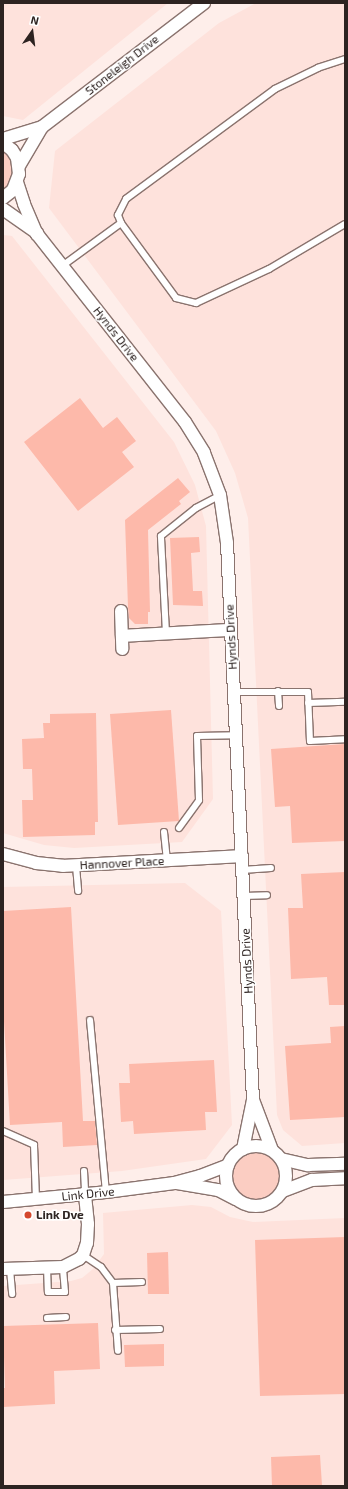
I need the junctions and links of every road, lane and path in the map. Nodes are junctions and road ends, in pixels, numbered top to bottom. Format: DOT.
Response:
graph roads {
  1 [pos="204,3"];
  2 [pos="345,59"];
  3 [pos="42,127"];
  4 [pos="3,139"];
  5 [pos="3,143"];
  6 [pos="19,166"];
  7 [pos="17,182"];
  8 [pos="3,198"];
  9 [pos="3,209"];
  10 [pos="121,223"];
  11 [pos="345,224"];
  12 [pos="38,234"];
  13 [pos="62,266"];
  14 [pos="220,495"];
  15 [pos="121,611"];
  16 [pos="231,630"];
  17 [pos="166,633"];
  18 [pos="122,636"];
  19 [pos="122,649"];
  20 [pos="278,691"];
  21 [pos="234,692"];
  22 [pos="345,702"];
  23 [pos="308,703"];
  24 [pos="279,706"];
  25 [pos="236,734"];
  26 [pos="345,739"];
  27 [pos="179,828"];
  28 [pos="164,832"];
  29 [pos="3,854"];
  30 [pos="242,856"];
  31 [pos="167,861"];
  32 [pos="76,866"];
  33 [pos="271,868"];
  34 [pos="242,870"];
  35 [pos="78,891"];
  36 [pos="267,895"];
  37 [pos="244,896"];
  38 [pos="90,1020"];
  39 [pos="253,1100"];
  40 [pos="3,1131"];
  41 [pos="243,1149"];
  42 [pos="272,1150"];
  43 [pos="281,1159"];
  44 [pos="345,1164"];
  45 [pos="228,1165"];
  46 [pos="84,1171"];
  47 [pos="345,1178"];
  48 [pos="174,1183"];
  49 [pos="283,1191"];
  50 [pos="106,1192"];
  51 [pos="85,1193"];
  52 [pos="237,1199"];
  53 [pos="36,1200"];
  54 [pos="3,1202"];
  55 [pos="83,1255"];
  56 [pos="47,1267"];
  57 [pos="63,1267"];
  58 [pos="7,1269"];
  59 [pos="142,1282"];
  60 [pos="113,1283"];
  61 [pos="12,1294"];
  62 [pos="66,1317"];
  63 [pos="47,1318"];
  64 [pos="160,1329"];
  65 [pos="115,1330"];
  66 [pos="118,1351"];
  1 -- 3 [label="street, Stoneleigh Drive"];
  2 -- 10 [label="lane"];
  3 -- 4 [label="street, Stoneleigh Drive"];
  3 -- 6 [label="street, Stoneleigh Drive"];
  5 -- 6 [label="street"];
  6 -- 7 [label="street"];
  7 -- 8 [label="street"];
  7 -- 12 [label="street, Hynds Drive"];
  9 -- 12 [label="street, Hynds Drive"];
  10 -- 11 [label="lane"];
  10 -- 13 [label="lane"];
  12 -- 13 [label="street, Hynds Drive"];
  13 -- 14 [label="street, Hynds Drive"];
  14 -- 16 [label="street, Hynds Drive"];
  14 -- 17 [label="lane"];
  15 -- 18 [label="street"];
  16 -- 17 [label="street"];
  16 -- 21 [label="street, Hynds Drive"];
  17 -- 18 [label="street"];
  18 -- 19 [label="street"];
  20 -- 21 [label="lane"];
  20 -- 23 [label="lane"];
  20 -- 24 [label="lane"];
  21 -- 25 [label="street, Hynds Drive"];
  22 -- 23 [label="lane"];
  23 -- 26 [label="lane"];
  25 -- 27 [label="lane"];
  25 -- 30 [label="street, Hynds Drive"];
  28 -- 31 [label="lane"];
  29 -- 32 [label="street, Hannover Place"];
  30 -- 31 [label="street, Hannover Place"];
  30 -- 34 [label="street, Hynds Drive"];
  31 -- 32 [label="street, Hannover Place"];
  32 -- 35 [label="lane"];
  33 -- 34 [label="lane"];
  34 -- 37 [label="street, Hynds Drive"];
  36 -- 37 [label="lane"];
  37 -- 39 [label="street, Hynds Drive"];
  38 -- 50 [label="lane"];
  39 -- 41 [label="street, Hynds Drive"];
  39 -- 42 [label="street, Hynds Drive"];
  40 -- 53 [label="lane"];
  41 -- 42 [label="street"];
  41 -- 45 [label="street"];
  42 -- 43 [label="street"];
  43 -- 44 [label="street"];
  43 -- 49 [label="street"];
  45 -- 48 [label="street, Link Drive"];
  45 -- 52 [label="street"];
  46 -- 51 [label="lane"];
  47 -- 49 [label="street"];
  48 -- 50 [label="street, Link Drive"];
  48 -- 52 [label="street, Link Drive"];
  49 -- 52 [label="street"];
  50 -- 51 [label="street, Link Drive"];
  51 -- 53 [label="street, Link Drive"];
  51 -- 55 [label="street"];
  53 -- 54 [label="street, Link Drive"];
  55 -- 57 [label="street"];
  55 -- 60 [label="lane"];
  56 -- 57 [label="street"];
  56 -- 57 [label="lane"];
  56 -- 58 [label="street"];
  58 -- 61 [label="lane"];
  59 -- 60 [label="lane"];
  60 -- 65 [label="lane"];
  62 -- 63 [label="lane"];
  64 -- 65 [label="lane"];
  65 -- 66 [label="lane"];
}
